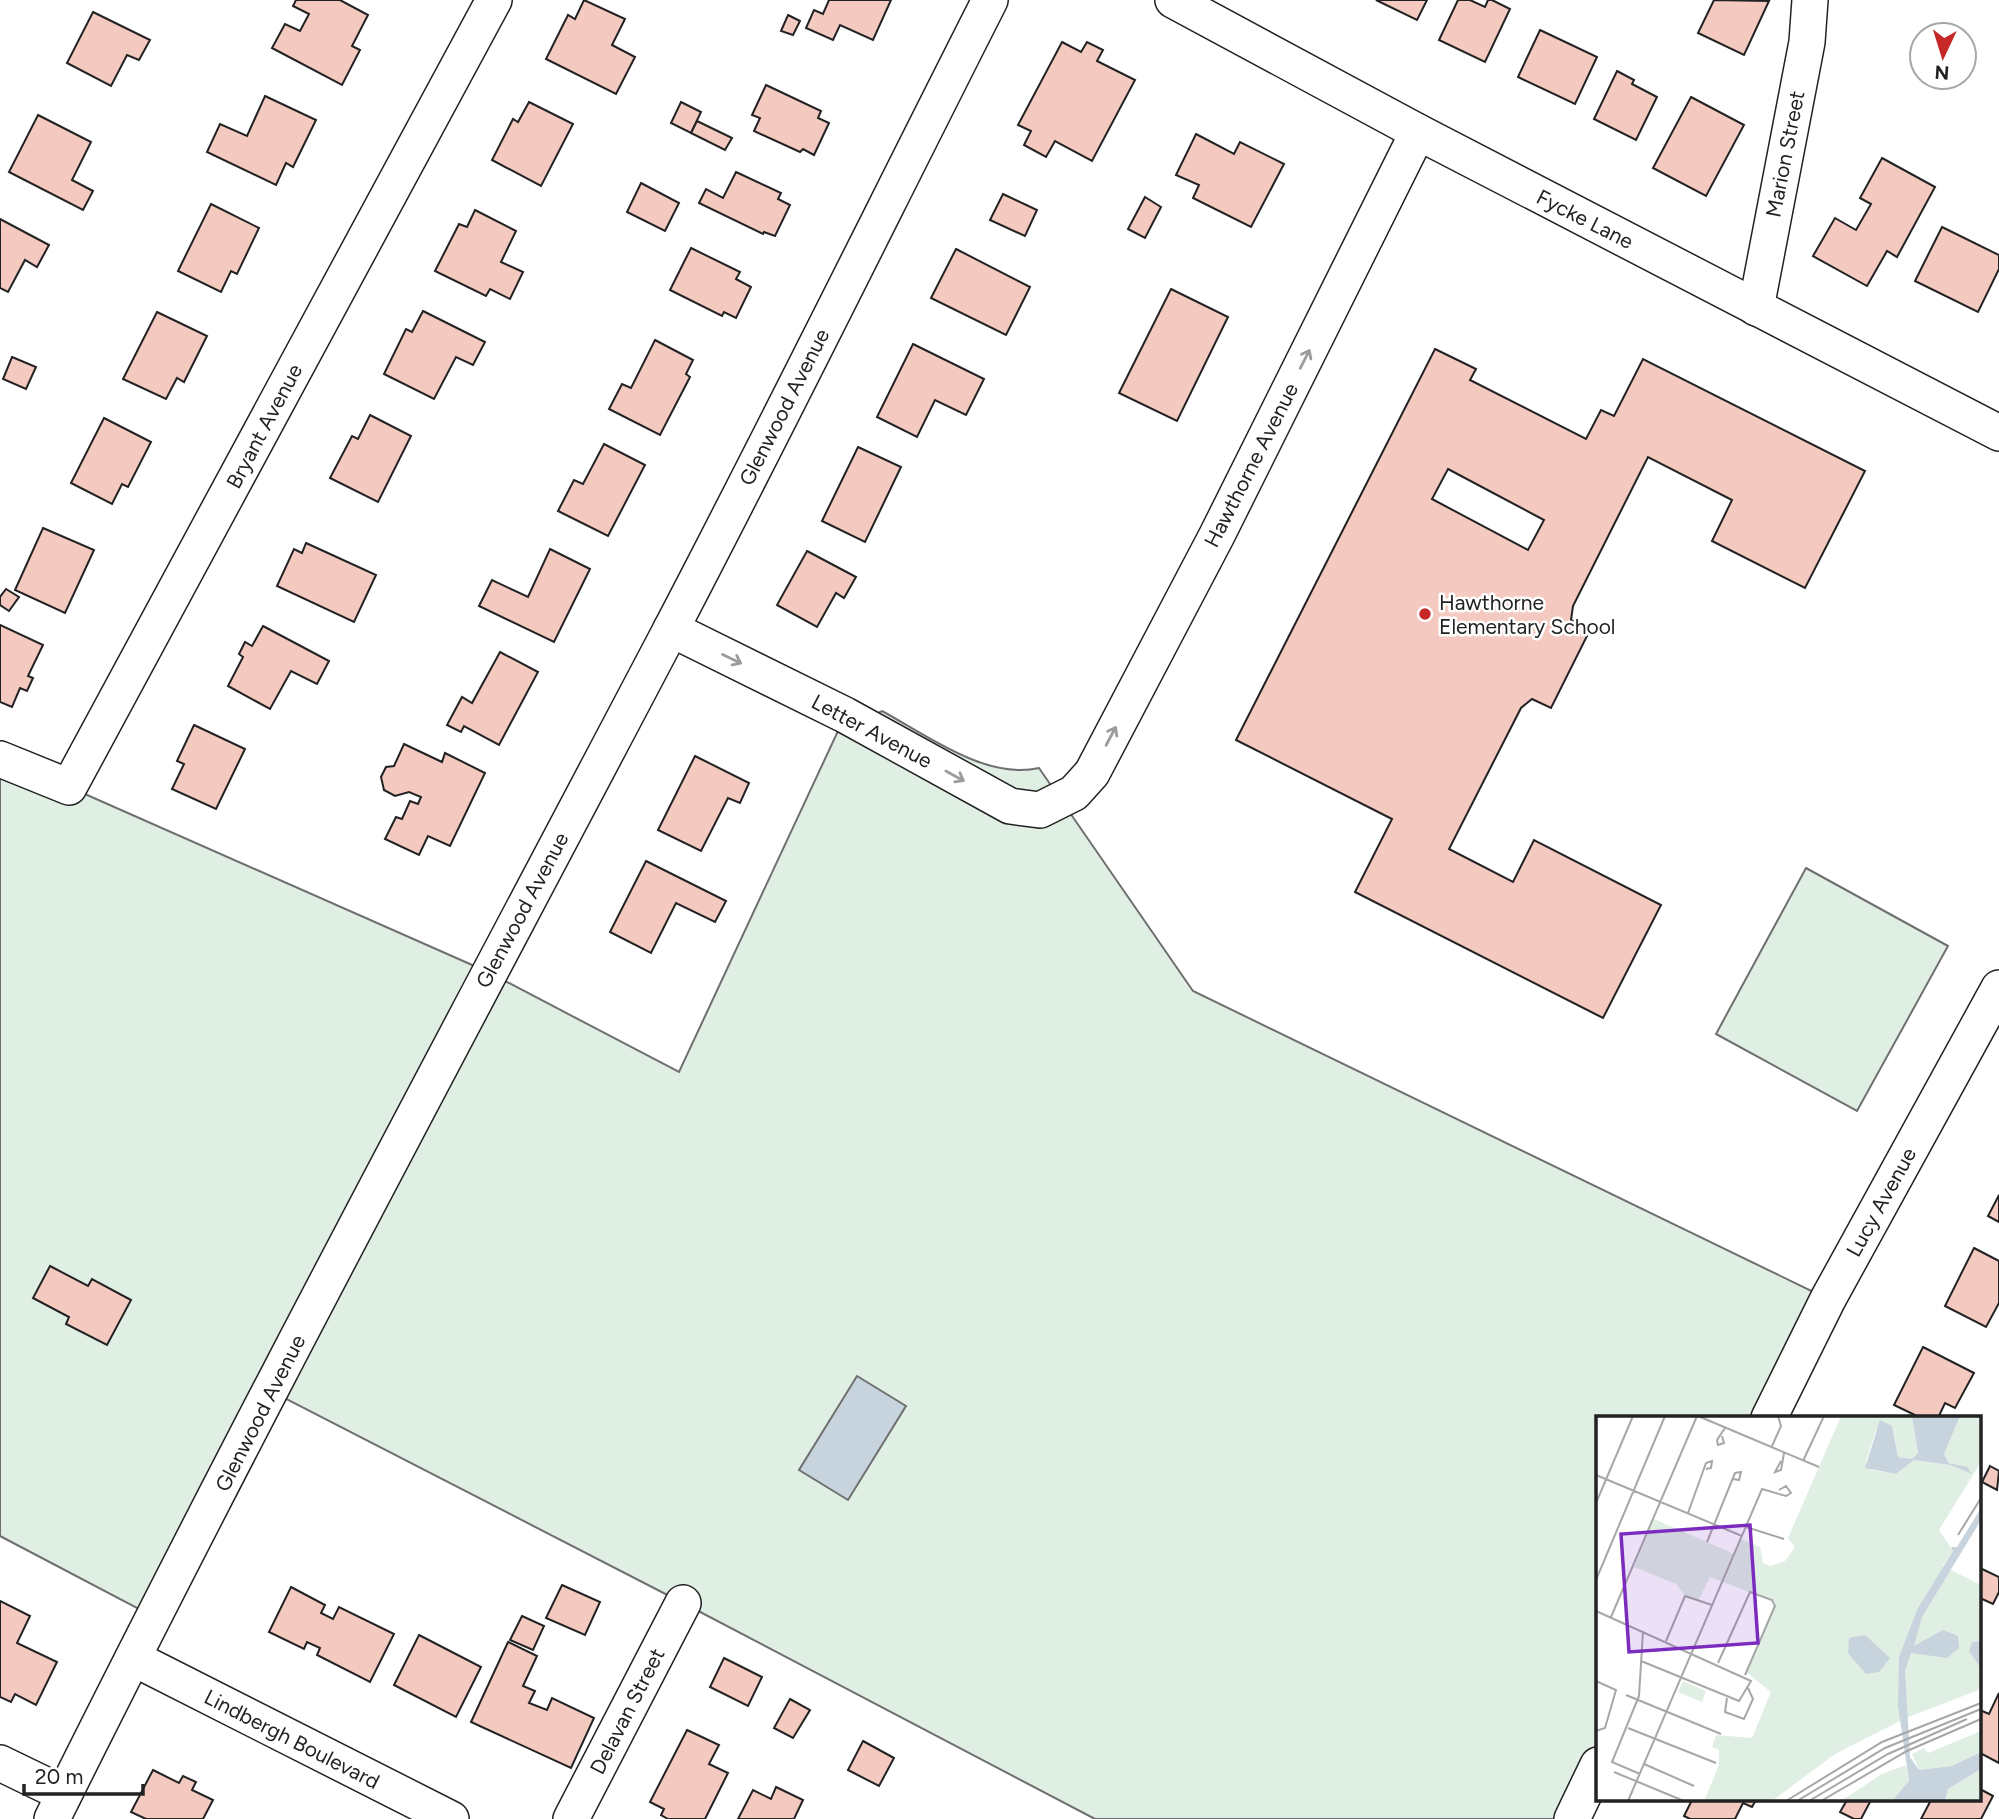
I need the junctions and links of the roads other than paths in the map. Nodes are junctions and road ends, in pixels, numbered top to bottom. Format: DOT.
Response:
graph roads {
  1 [pos="494,0"];
  2 [pos="990,0"];
  3 [pos="1173,0"];
  4 [pos="1810,0"];
  5 [pos="1418,132"];
  6 [pos="1756,308"];
  7 [pos="1999,433"];
  8 [pos="671,629"];
  9 [pos="0,759"];
  10 [pos="1074,793"];
  11 [pos="1999,988"];
  12 [pos="1770,1416"];
  13 [pos="683,1603"];
  14 [pos="133,1658"];
  15 [pos="0,1763"];
  16 [pos="1596,1769"];
  17 [pos="58,1807"];
  18 [pos="451,1819"];
  19 [pos="571,1819"];
  20 [pos="1572,1819"];
  1 -- 9 [label="street, Bryant Avenue"];
  2 -- 8 [label="street, Glenwood Avenue"];
  3 -- 5 [label="street, Fycke Lane"];
  4 -- 6 [label="street, Marion Street"];
  5 -- 6 [label="street, Fycke Lane"];
  10 -- 5 [label="street, Hawthorne Avenue, one-way"];
  6 -- 7 [label="street, Fycke Lane"];
  8 -- 10 [label="street, Letter Avenue, one-way"];
  8 -- 14 [label="street, Glenwood Avenue"];
  11 -- 12 [label="street, Lucy Avenue"];
  13 -- 19 [label="street, Delavan Street"];
  14 -- 17 [label="street, Glenwood Avenue"];
  14 -- 18 [label="street, Lindbergh Boulevard"];
  15 -- 17 [label="street"];
  16 -- 20 [label="street"];
}
